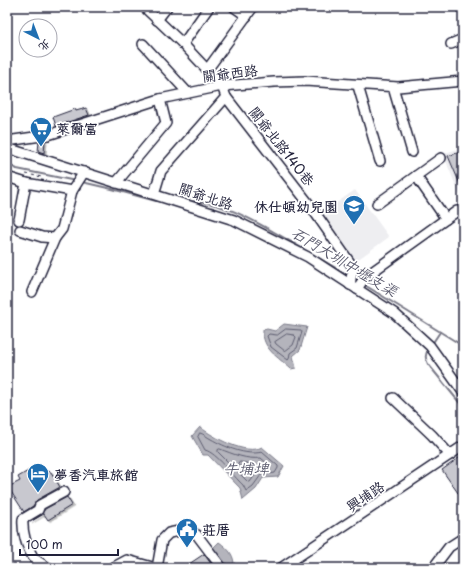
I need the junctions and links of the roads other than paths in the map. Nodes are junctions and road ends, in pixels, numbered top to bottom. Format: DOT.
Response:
graph roads {
  1 [pos="144,7"];
  2 [pos="167,7"];
  3 [pos="209,7"];
  4 [pos="234,7"];
  5 [pos="253,7"];
  6 [pos="247,16"];
  7 [pos="157,20"];
  8 [pos="463,39"];
  9 [pos="143,44"];
  10 [pos="183,44"];
  11 [pos="451,44"];
  12 [pos="207,70"];
  13 [pos="463,81"];
  14 [pos="222,86"];
  15 [pos="358,86"];
  16 [pos="393,87"];
  17 [pos="188,93"];
  18 [pos="226,97"];
  19 [pos="160,99"];
  20 [pos="7,141"];
  21 [pos="7,148"];
  22 [pos="412,152"];
  23 [pos="441,158"];
  24 [pos="380,161"];
  25 [pos="84,172"];
  26 [pos="416,176"];
  27 [pos="7,177"];
  28 [pos="26,183"];
  29 [pos="116,183"];
  30 [pos="72,191"];
  31 [pos="154,194"];
  32 [pos="377,204"];
  33 [pos="457,211"];
  34 [pos="446,219"];
  35 [pos="19,220"];
  36 [pos="20,230"];
  37 [pos="54,238"];
  38 [pos="353,287"];
  39 [pos="32,292"];
  40 [pos="463,392"];
  41 [pos="393,398"];
  42 [pos="463,446"];
  43 [pos="450,455"];
  44 [pos="64,492"];
  45 [pos="463,538"];
  46 [pos="49,568"];
  47 [pos="112,568"];
  48 [pos="157,568"];
  49 [pos="222,568"];
  50 [pos="281,568"];
  51 [pos="434,568"];
  1 -- 7 [label="street"];
  2 -- 7 [label="street"];
  3 -- 10 [label="street"];
  4 -- 6 [label="street"];
  5 -- 6 [label="street"];
  6 -- 12 [label="street"];
  7 -- 10 [label="street"];
  8 -- 11 [label="street"];
  9 -- 17 [label="street"];
  10 -- 12 [label="street"];
  12 -- 14 [label="street"];
  13 -- 16 [label="street, 關爺西路"];
  14 -- 15 [label="street, 關爺西路"];
  14 -- 17 [label="street, 關爺西路"];
  14 -- 18 [label="street, 關爺北路140巷"];
  15 -- 16 [label="street, 關爺西路"];
  15 -- 24 [label="street"];
  16 -- 22 [label="street"];
  17 -- 19 [label="street, 關爺西路"];
  18 -- 31 [label="street"];
  18 -- 38 [label="street, 關爺北路140巷"];
  19 -- 20 [label="street, 關爺西路"];
  19 -- 29 [label="street"];
  21 -- 25 [label="street, 關爺北路"];
  23 -- 26 [label="street"];
  25 -- 29 [label="street, 關爺北路"];
  25 -- 30 [label="street"];
  26 -- 32 [label="street"];
  26 -- 34 [label="street"];
  27 -- 28 [label="street"];
  28 -- 30 [label="street"];
  28 -- 35 [label="street"];
  29 -- 31 [label="street, 關爺北路"];
  30 -- 37 [label="street"];
  31 -- 38 [label="street, 關爺北路"];
  33 -- 34 [label="street"];
  34 -- 38 [label="street"];
  36 -- 37 [label="street"];
  37 -- 39 [label="street"];
  38 -- 40 [label="street, 關爺北路"];
  41 -- 43 [label="street"];
  42 -- 43 [label="street, 興埔路"];
  43 -- 50 [label="street, 興埔路"];
  44 -- 46 [label="street"];
  45 -- 51 [label="street"];
  47 -- 48 [label="street"];
  48 -- 49 [label="street"];
}
